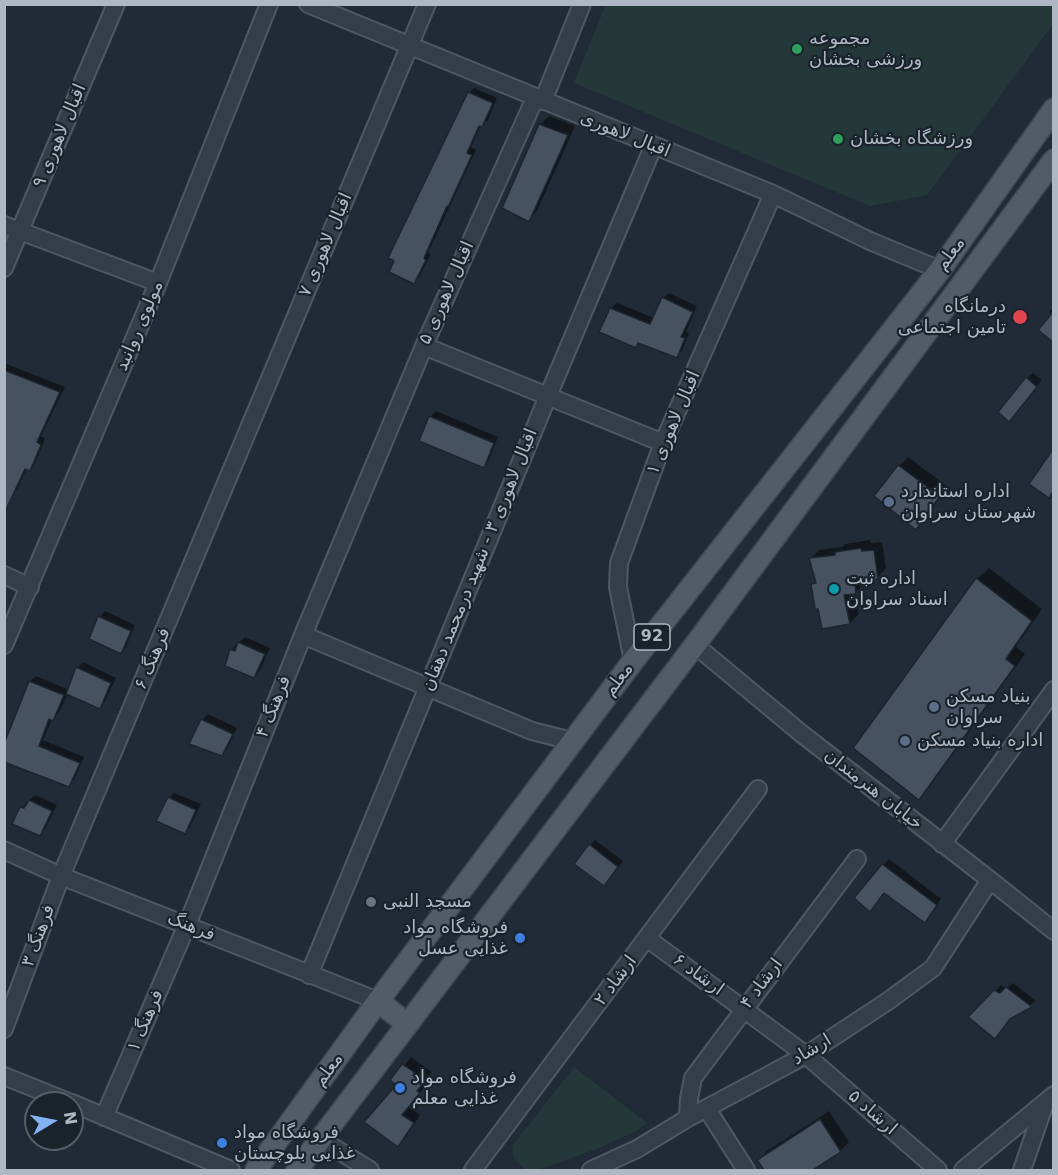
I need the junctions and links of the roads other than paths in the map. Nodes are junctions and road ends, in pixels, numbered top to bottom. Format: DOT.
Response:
graph roads {
  1 [pos="116,4"];
  2 [pos="269,4"];
  3 [pos="308,4"];
  4 [pos="427,4"];
  5 [pos="582,4"];
  6 [pos="409,47"];
  7 [pos="539,100"];
  8 [pos="1053,109"];
  9 [pos="653,147"];
  10 [pos="1053,160"];
  11 [pos="773,194"];
  12 [pos="12,228"];
  13 [pos="4,268"];
  14 [pos="939,270"];
  15 [pos="159,283"];
  16 [pos="424,346"];
  17 [pos="548,396"];
  18 [pos="244,442"];
  19 [pos="663,443"];
  20 [pos="363,490"];
  21 [pos="4,575"];
  22 [pos="30,587"];
  23 [pos="303,635"];
  24 [pos="4,645"];
  25 [pos="695,645"];
  26 [pos="633,662"];
  27 [pos="428,687"];
  28 [pos="1053,690"];
  29 [pos="573,741"];
  30 [pos="758,789"];
  31 [pos="942,844"];
  32 [pos="4,850"];
  33 [pos="857,859"];
  34 [pos="62,876"];
  35 [pos="990,880"];
  36 [pos="187,925"];
  37 [pos="1053,931"];
  38 [pos="648,939"];
  39 [pos="309,975"];
  40 [pos="378,1001"];
  41 [pos="744,1008"];
  42 [pos="407,1024"];
  43 [pos="4,1029"];
  44 [pos="806,1055"];
  45 [pos="4,1076"];
  46 [pos="41,1091"];
  47 [pos="1049,1099"];
  48 [pos="707,1108"];
  49 [pos="84,1109"];
  50 [pos="104,1117"];
  51 [pos="688,1118"];
  52 [pos="320,1139"];
  53 [pos="231,1170"];
  54 [pos="256,1170"];
  55 [pos="297,1170"];
  56 [pos="370,1170"];
  57 [pos="472,1170"];
  58 [pos="591,1170"];
  59 [pos="746,1170"];
  60 [pos="938,1170"];
  61 [pos="963,1170"];
  62 [pos="1022,1170"];
  1 -- 12 [label="street, اقبال لاهوری ۹"];
  2 -- 15 [label="street, مولوی روانبد"];
  3 -- 6 [label="street, اقبال لاهوری"];
  4 -- 6 [label="street, اقبال لاهوری ۷"];
  5 -- 7 [label="street, اقبال لاهوری ۵"];
  6 -- 7 [label="street, اقبال لاهوری"];
  6 -- 18 [label="street, اقبال لاهوری ۷"];
  7 -- 9 [label="street, اقبال لاهوری"];
  7 -- 16 [label="street, اقبال لاهوری ۵"];
  8 -- 14 [label="main road, معلم / 92"];
  9 -- 11 [label="street, اقبال لاهوری"];
  9 -- 17 [label="street, اقبال لاهوری ۳ - شهید درمحمد دهقان"];
  10 -- 25 [label="main road, معلم / 92"];
  11 -- 14 [label="street, اقبال لاهوری"];
  11 -- 19 [label="street, اقبال لاهوری ۱"];
  12 -- 13 [label="street, اقبال لاهوری ۹"];
  12 -- 15 [label="street"];
  14 -- 26 [label="main road, معلم / 92"];
  15 -- 22 [label="street, مولوی روانبد"];
  16 -- 17 [label="street"];
  16 -- 20 [label="street, اقبال لاهوری ۵"];
  17 -- 19 [label="street"];
  17 -- 27 [label="street, اقبال لاهوری ۳ - شهید درمحمد دهقان"];
  18 -- 34 [label="street, فرهنگ ۶"];
  19 -- 26 [label="street, اقبال لاهوری ۱"];
  20 -- 23 [label="street, فرهنگ ۴"];
  21 -- 22 [label="street"];
  22 -- 24 [label="street, مولوی روانبد"];
  23 -- 27 [label="street"];
  23 -- 36 [label="street, فرهنگ ۴"];
  25 -- 31 [label="street, خیابان هنرمندان"];
  25 -- 42 [label="main road, معلم / 92"];
  26 -- 29 [label="main road, معلم / 92"];
  27 -- 29 [label="street"];
  27 -- 39 [label="street, اقبال لاهوری ۳ - شهید درمحمد دهقان"];
  28 -- 31 [label="street"];
  29 -- 40 [label="main road, معلم / 92"];
  30 -- 38 [label="street, ارشاد ۲"];
  31 -- 35 [label="street, خیابان هنرمندان"];
  32 -- 34 [label="street, فرهنگ"];
  33 -- 41 [label="street, ارشاد ۴"];
  34 -- 36 [label="street, فرهنگ"];
  34 -- 43 [label="street, فرهنگ ۳"];
  35 -- 37 [label="street, خیابان هنرمندان"];
  35 -- 44 [label="street, ارشاد"];
  36 -- 39 [label="street, فرهنگ"];
  36 -- 50 [label="street, فرهنگ ۱"];
  38 -- 41 [label="street, ارشاد ۶"];
  38 -- 57 [label="street, ارشاد ۲"];
  39 -- 40 [label="street, فرهنگ"];
  40 -- 42 [label="main road"];
  40 -- 54 [label="main road, معلم / 92"];
  41 -- 44 [label="street, ارشاد ۶"];
  41 -- 51 [label="street, ارشاد ۴"];
  42 -- 52 [label="main road, معلم / 92"];
  44 -- 48 [label="street, ارشاد"];
  44 -- 60 [label="street, ارشاد ۵"];
  45 -- 46 [label="street"];
  47 -- 61 [label="street"];
  47 -- 62 [label="street"];
  48 -- 51 [label="street, ارشاد"];
  48 -- 59 [label="street"];
  49 -- 50 [label="street"];
  50 -- 53 [label="street"];
  51 -- 58 [label="street, ارشاد"];
  52 -- 55 [label="main road, معلم / 92"];
  52 -- 56 [label="street"];
}
